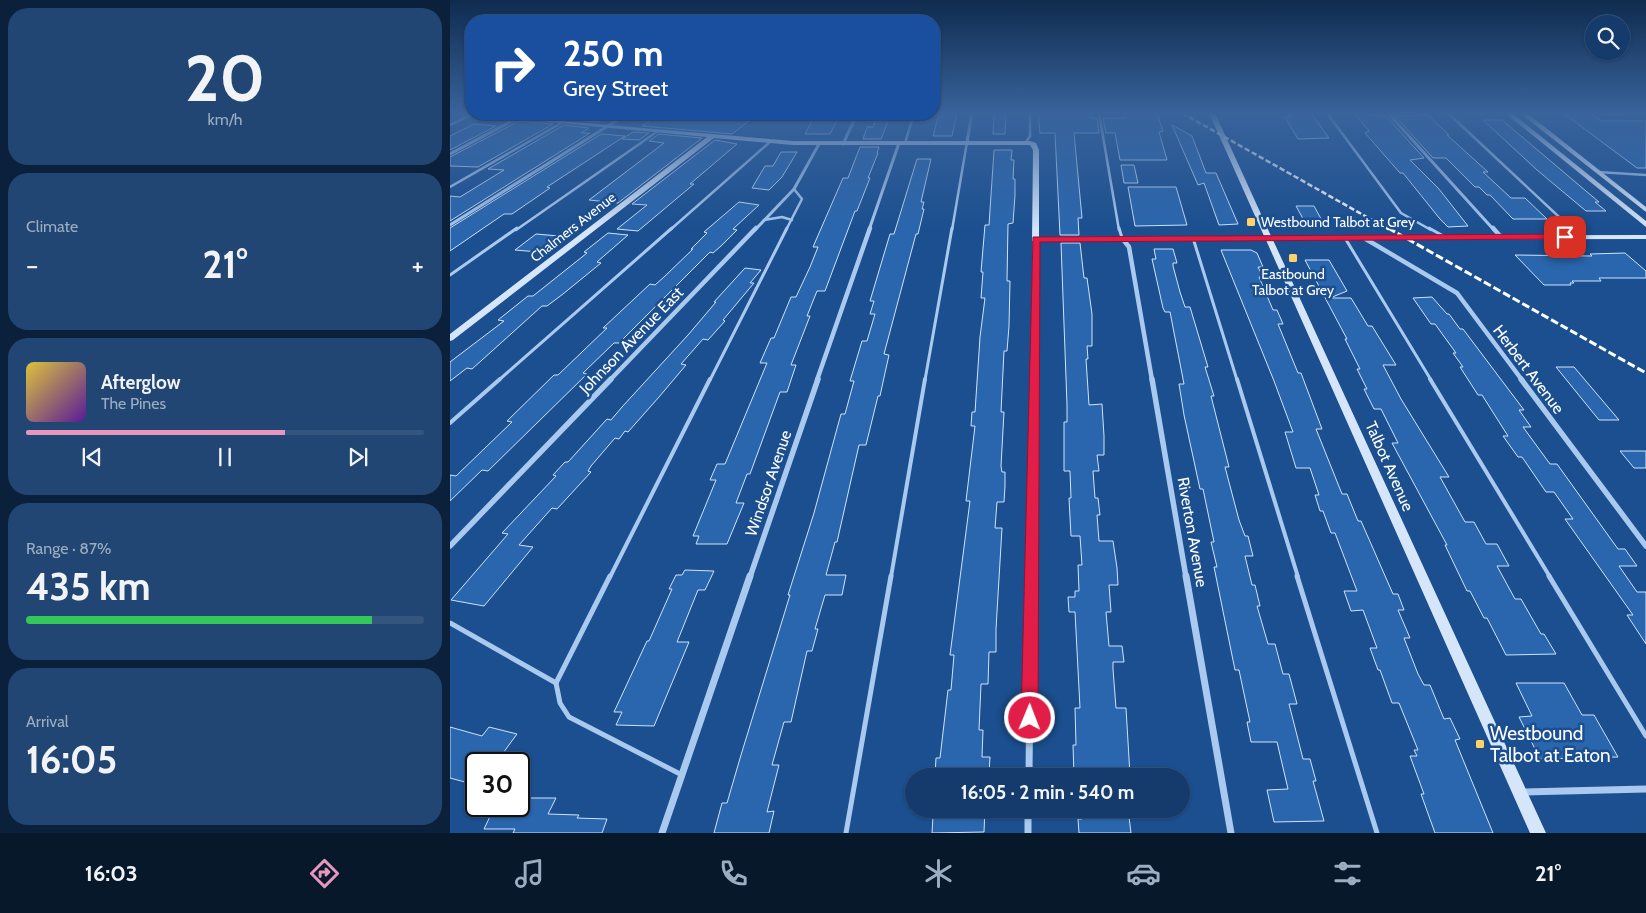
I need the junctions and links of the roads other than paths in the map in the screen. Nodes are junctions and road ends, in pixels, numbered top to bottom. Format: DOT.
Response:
graph roads {
  1 [pos="511,152"];
  2 [pos="566,152"];
  3 [pos="628,152"];
  4 [pos="691,152"];
  5 [pos="758,152"];
  6 [pos="815,152"];
  7 [pos="899,152"];
  8 [pos="966,152"];
  9 [pos="1036,152"];
  10 [pos="1105,152"];
  11 [pos="1230,152"];
  12 [pos="1356,152"];
  13 [pos="1423,152"];
  14 [pos="1490,152"];
  15 [pos="1557,152"];
  16 [pos="1572,152"];
  17 [pos="1572,164"];
  18 [pos="1598,172"];
  19 [pos="1646,175"];
  20 [pos="450,187"];
  21 [pos="794,189"];
  22 [pos="1646,210"];
  23 [pos="764,220"];
  24 [pos="792,220"];
  25 [pos="450,225"];
  26 [pos="1646,225"];
  27 [pos="1269,237"];
  28 [pos="1445,237"];
  29 [pos="1501,237"];
  30 [pos="1581,237"];
  31 [pos="1646,237"];
  32 [pos="1122,238"];
  33 [pos="1193,238"];
  34 [pos="1345,238"];
  35 [pos="1364,238"];
  36 [pos="1036,239"];
  37 [pos="450,275"];
  38 [pos="450,338"];
  39 [pos="450,423"];
  40 [pos="450,546"];
  41 [pos="1646,546"];
  42 [pos="450,623"];
  43 [pos="556,683"];
  44 [pos="1646,736"];
  45 [pos="1029,768"];
  46 [pos="682,775"];
  47 [pos="1646,789"];
  48 [pos="1520,792"];
  49 [pos="1028,818"];
  50 [pos="662,833"];
  51 [pos="846,833"];
  52 [pos="1028,833"];
  53 [pos="1231,833"];
  54 [pos="1377,833"];
  55 [pos="1538,833"];
  1 -- 20 [label="lane"];
  2 -- 25 [label="street"];
  3 -- 37 [label="lane"];
  4 -- 38 [label="street, Chalmers Avenue"];
  5 -- 39 [label="lane"];
  6 -- 21 [label="street, Johnson Avenue East"];
  7 -- 46 [label="street, Windsor Avenue"];
  8 -- 51 [label="lane"];
  9 -- 36 [label="street"];
  10 -- 32 [label="lane"];
  11 -- 27 [label="street, Talbot Avenue"];
  12 -- 28 [label="lane"];
  13 -- 29 [label="street"];
  14 -- 30 [label="lane"];
  15 -- 17 [label="street"];
  16 -- 18 [label="street"];
  17 -- 18 [label="street"];
  17 -- 26 [label="street"];
  18 -- 19 [label="lane"];
  18 -- 22 [label="street"];
  21 -- 23 [label="street, Johnson Avenue East"];
  21 -- 24 [label="lane"];
  23 -- 24 [label="lane"];
  23 -- 40 [label="street, Johnson Avenue East"];
  24 -- 43 [label="lane"];
  27 -- 33 [label="street"];
  27 -- 34 [label="street"];
  27 -- 48 [label="street, Talbot Avenue"];
  28 -- 29 [label="street"];
  28 -- 35 [label="street"];
  29 -- 30 [label="street"];
  30 -- 31 [label="street"];
  32 -- 33 [label="street"];
  32 -- 36 [label="street"];
  32 -- 53 [label="street, Riverton Avenue"];
  33 -- 54 [label="lane"];
  34 -- 35 [label="street"];
  34 -- 44 [label="lane"];
  35 -- 41 [label="street, Herbert Avenue"];
  36 -- 45 [label="street"];
  42 -- 43 [label="lane"];
  43 -- 46 [label="lane"];
  46 -- 50 [label="street, Windsor Avenue"];
  47 -- 48 [label="street"];
  48 -- 55 [label="street, Talbot Avenue"];
  49 -- 52 [label="street"];
}
